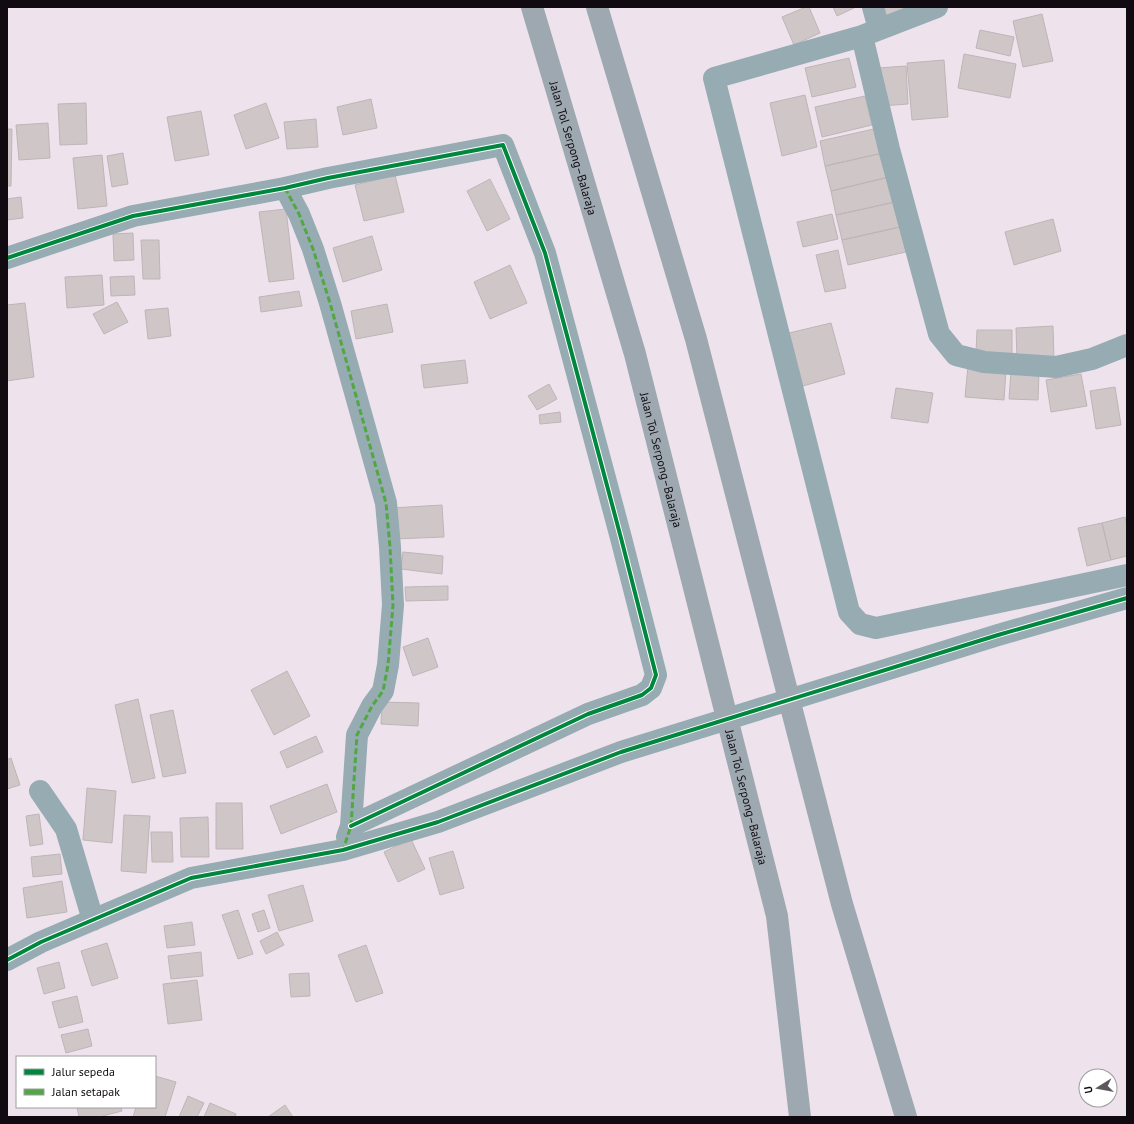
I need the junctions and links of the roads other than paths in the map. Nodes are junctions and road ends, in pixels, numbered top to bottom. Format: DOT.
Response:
graph roads {
  1 [pos="532,7"];
  2 [pos="597,7"];
  3 [pos="873,7"];
  4 [pos="937,7"];
  5 [pos="871,33"];
  6 [pos="285,188"];
  7 [pos="7,258"];
  8 [pos="1127,345"];
  9 [pos="1127,575"];
  10 [pos="1127,598"];
  11 [pos="40,791"];
  12 [pos="351,826"];
  13 [pos="343,850"];
  14 [pos="93,920"];
  15 [pos="7,960"];
  16 [pos="800,1117"];
  17 [pos="906,1117"];
  1 -- 16 [label="highway, Jalan Tol Serpong–Balaraja"];
  2 -- 17 [label="highway"];
  3 -- 5 [label="street"];
  4 -- 5 [label="street"];
  5 -- 8 [label="street"];
  5 -- 9 [label="street"];
  6 -- 7 [label="street"];
  6 -- 12 [label="street"];
  6 -- 12 [label="street"];
  10 -- 13 [label="street"];
  11 -- 14 [label="street"];
  12 -- 13 [label="street"];
  13 -- 14 [label="street"];
  14 -- 15 [label="street"];
}
